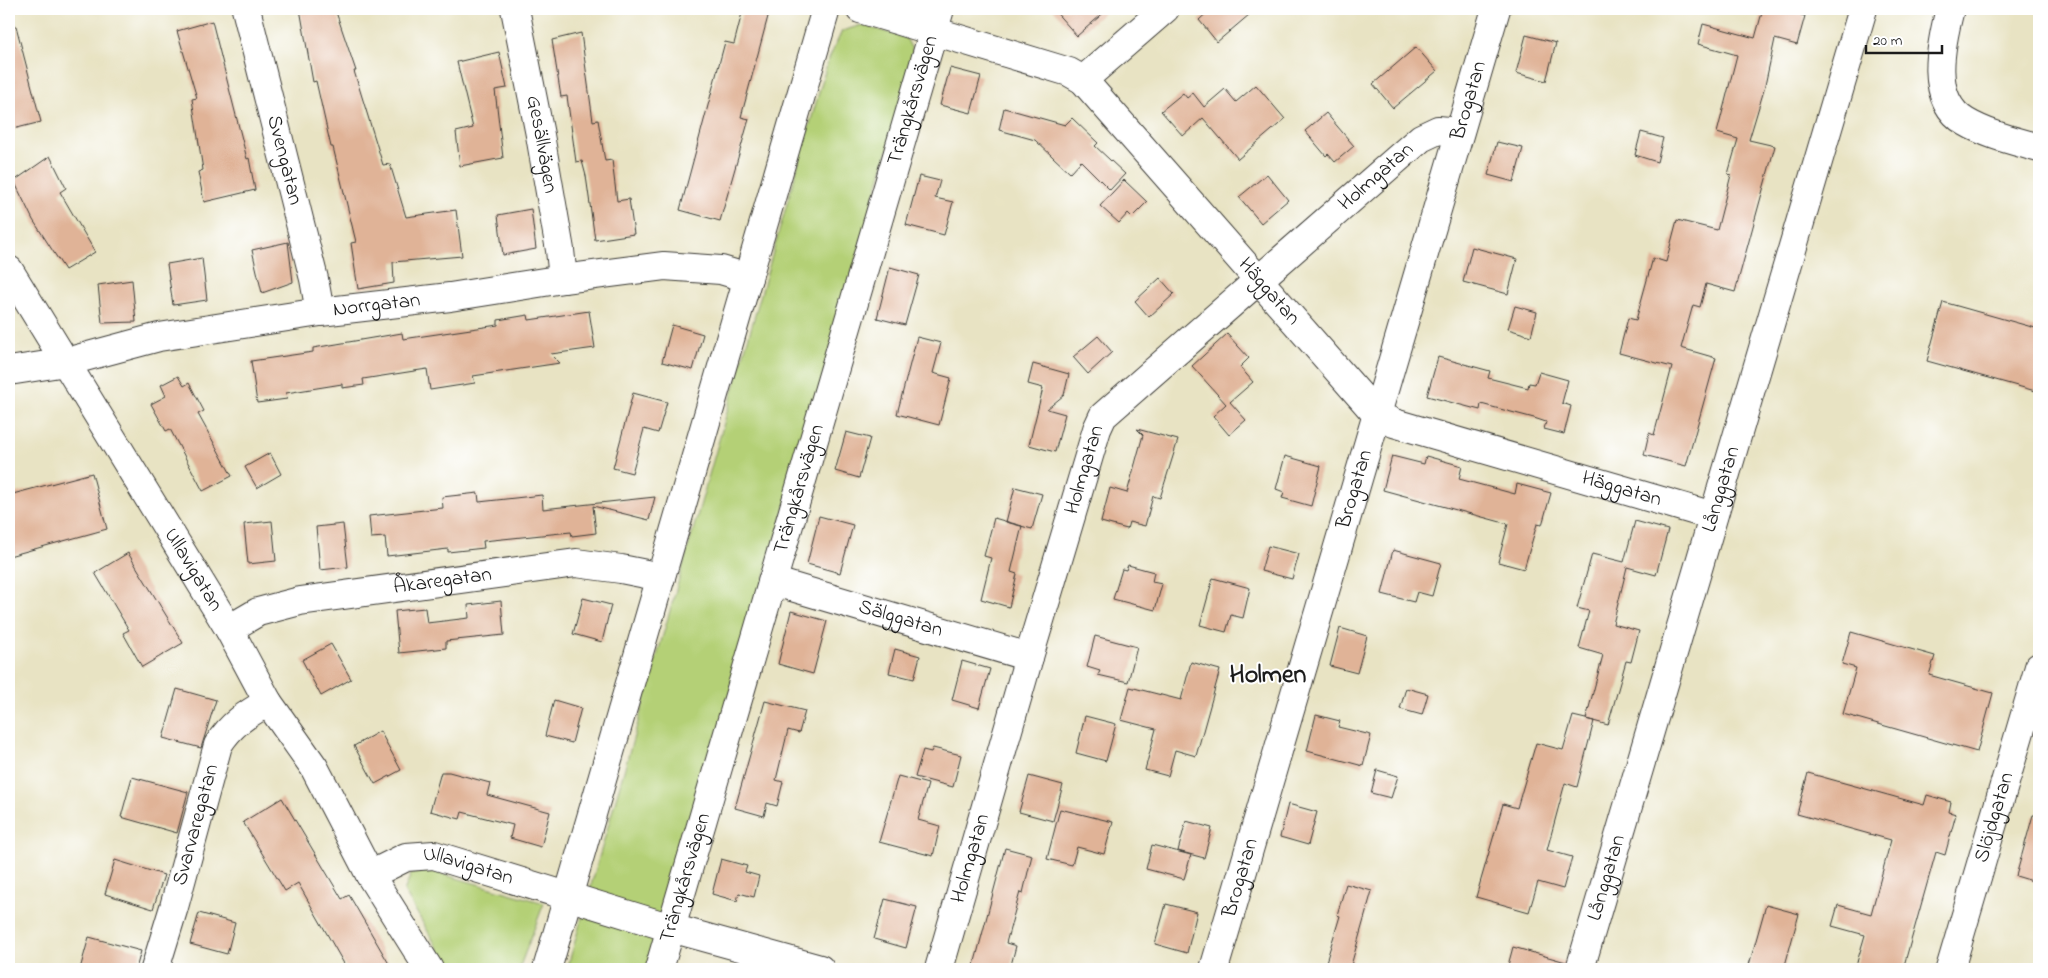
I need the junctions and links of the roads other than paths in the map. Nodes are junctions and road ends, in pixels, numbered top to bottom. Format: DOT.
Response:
graph roads {
  1 [pos="246,9"];
  2 [pos="515,9"];
  3 [pos="826,9"];
  4 [pos="860,9"];
  5 [pos="1165,9"];
  6 [pos="1496,9"];
  7 [pos="1863,9"];
  8 [pos="1950,9"];
  9 [pos="936,21"];
  10 [pos="1083,80"];
  11 [pos="1460,132"];
  12 [pos="2039,148"];
  13 [pos="9,270"];
  14 [pos="748,278"];
  15 [pos="563,279"];
  16 [pos="1258,281"];
  17 [pos="320,312"];
  18 [pos="66,362"];
  19 [pos="9,371"];
  20 [pos="1377,415"];
  21 [pos="1714,516"];
  22 [pos="661,577"];
  23 [pos="772,581"];
  24 [pos="229,629"];
  25 [pos="1028,657"];
  26 [pos="2039,667"];
  27 [pos="268,702"];
  28 [pos="370,875"];
  29 [pos="568,895"];
  30 [pos="671,928"];
  31 [pos="155,969"];
  32 [pos="429,969"];
  33 [pos="547,969"];
  34 [pos="659,969"];
  35 [pos="820,969"];
  36 [pos="939,969"];
  37 [pos="1214,969"];
  38 [pos="1580,969"];
  39 [pos="1950,969"];
  1 -- 17 [label="street, Svengatan"];
  2 -- 15 [label="street, Gesällvägen"];
  3 -- 14 [label="street"];
  4 -- 9 [label="street, Häggatan"];
  5 -- 10 [label="street"];
  6 -- 11 [label="street, Brogatan"];
  7 -- 21 [label="street, Långgatan"];
  8 -- 12 [label="street"];
  9 -- 10 [label="street, Häggatan"];
  9 -- 23 [label="street, Trängkårsvägen"];
  10 -- 16 [label="street, Häggatan"];
  11 -- 16 [label="street, Holmgatan"];
  11 -- 20 [label="street, Brogatan"];
  13 -- 18 [label="street, Ullavigatan"];
  14 -- 15 [label="street, Norrgatan"];
  14 -- 22 [label="street"];
  15 -- 17 [label="street, Norrgatan"];
  16 -- 20 [label="street, Häggatan"];
  16 -- 25 [label="street, Holmgatan"];
  17 -- 18 [label="street, Norrgatan"];
  18 -- 19 [label="street, Norrgatan"];
  18 -- 24 [label="street, Ullavigatan"];
  20 -- 21 [label="street, Häggatan"];
  20 -- 37 [label="street, Brogatan"];
  21 -- 38 [label="street, Långgatan"];
  22 -- 24 [label="street, Åkaregatan"];
  22 -- 29 [label="street"];
  23 -- 25 [label="street, Sälggatan"];
  23 -- 30 [label="street, Trängkårsvägen"];
  24 -- 27 [label="street, Ullavigatan"];
  25 -- 36 [label="street, Holmgatan"];
  26 -- 39 [label="street, Slöjdgatan"];
  27 -- 28 [label="street, Ullavigatan"];
  27 -- 31 [label="street, Svarvaregatan"];
  28 -- 29 [label="street, Ullavigatan"];
  28 -- 32 [label="street, Ullavigatan"];
  29 -- 30 [label="street, Ullavigatan"];
  29 -- 33 [label="street"];
  30 -- 34 [label="street, Trängkårsvägen"];
  30 -- 35 [label="street, Ullavigatan"];
}
